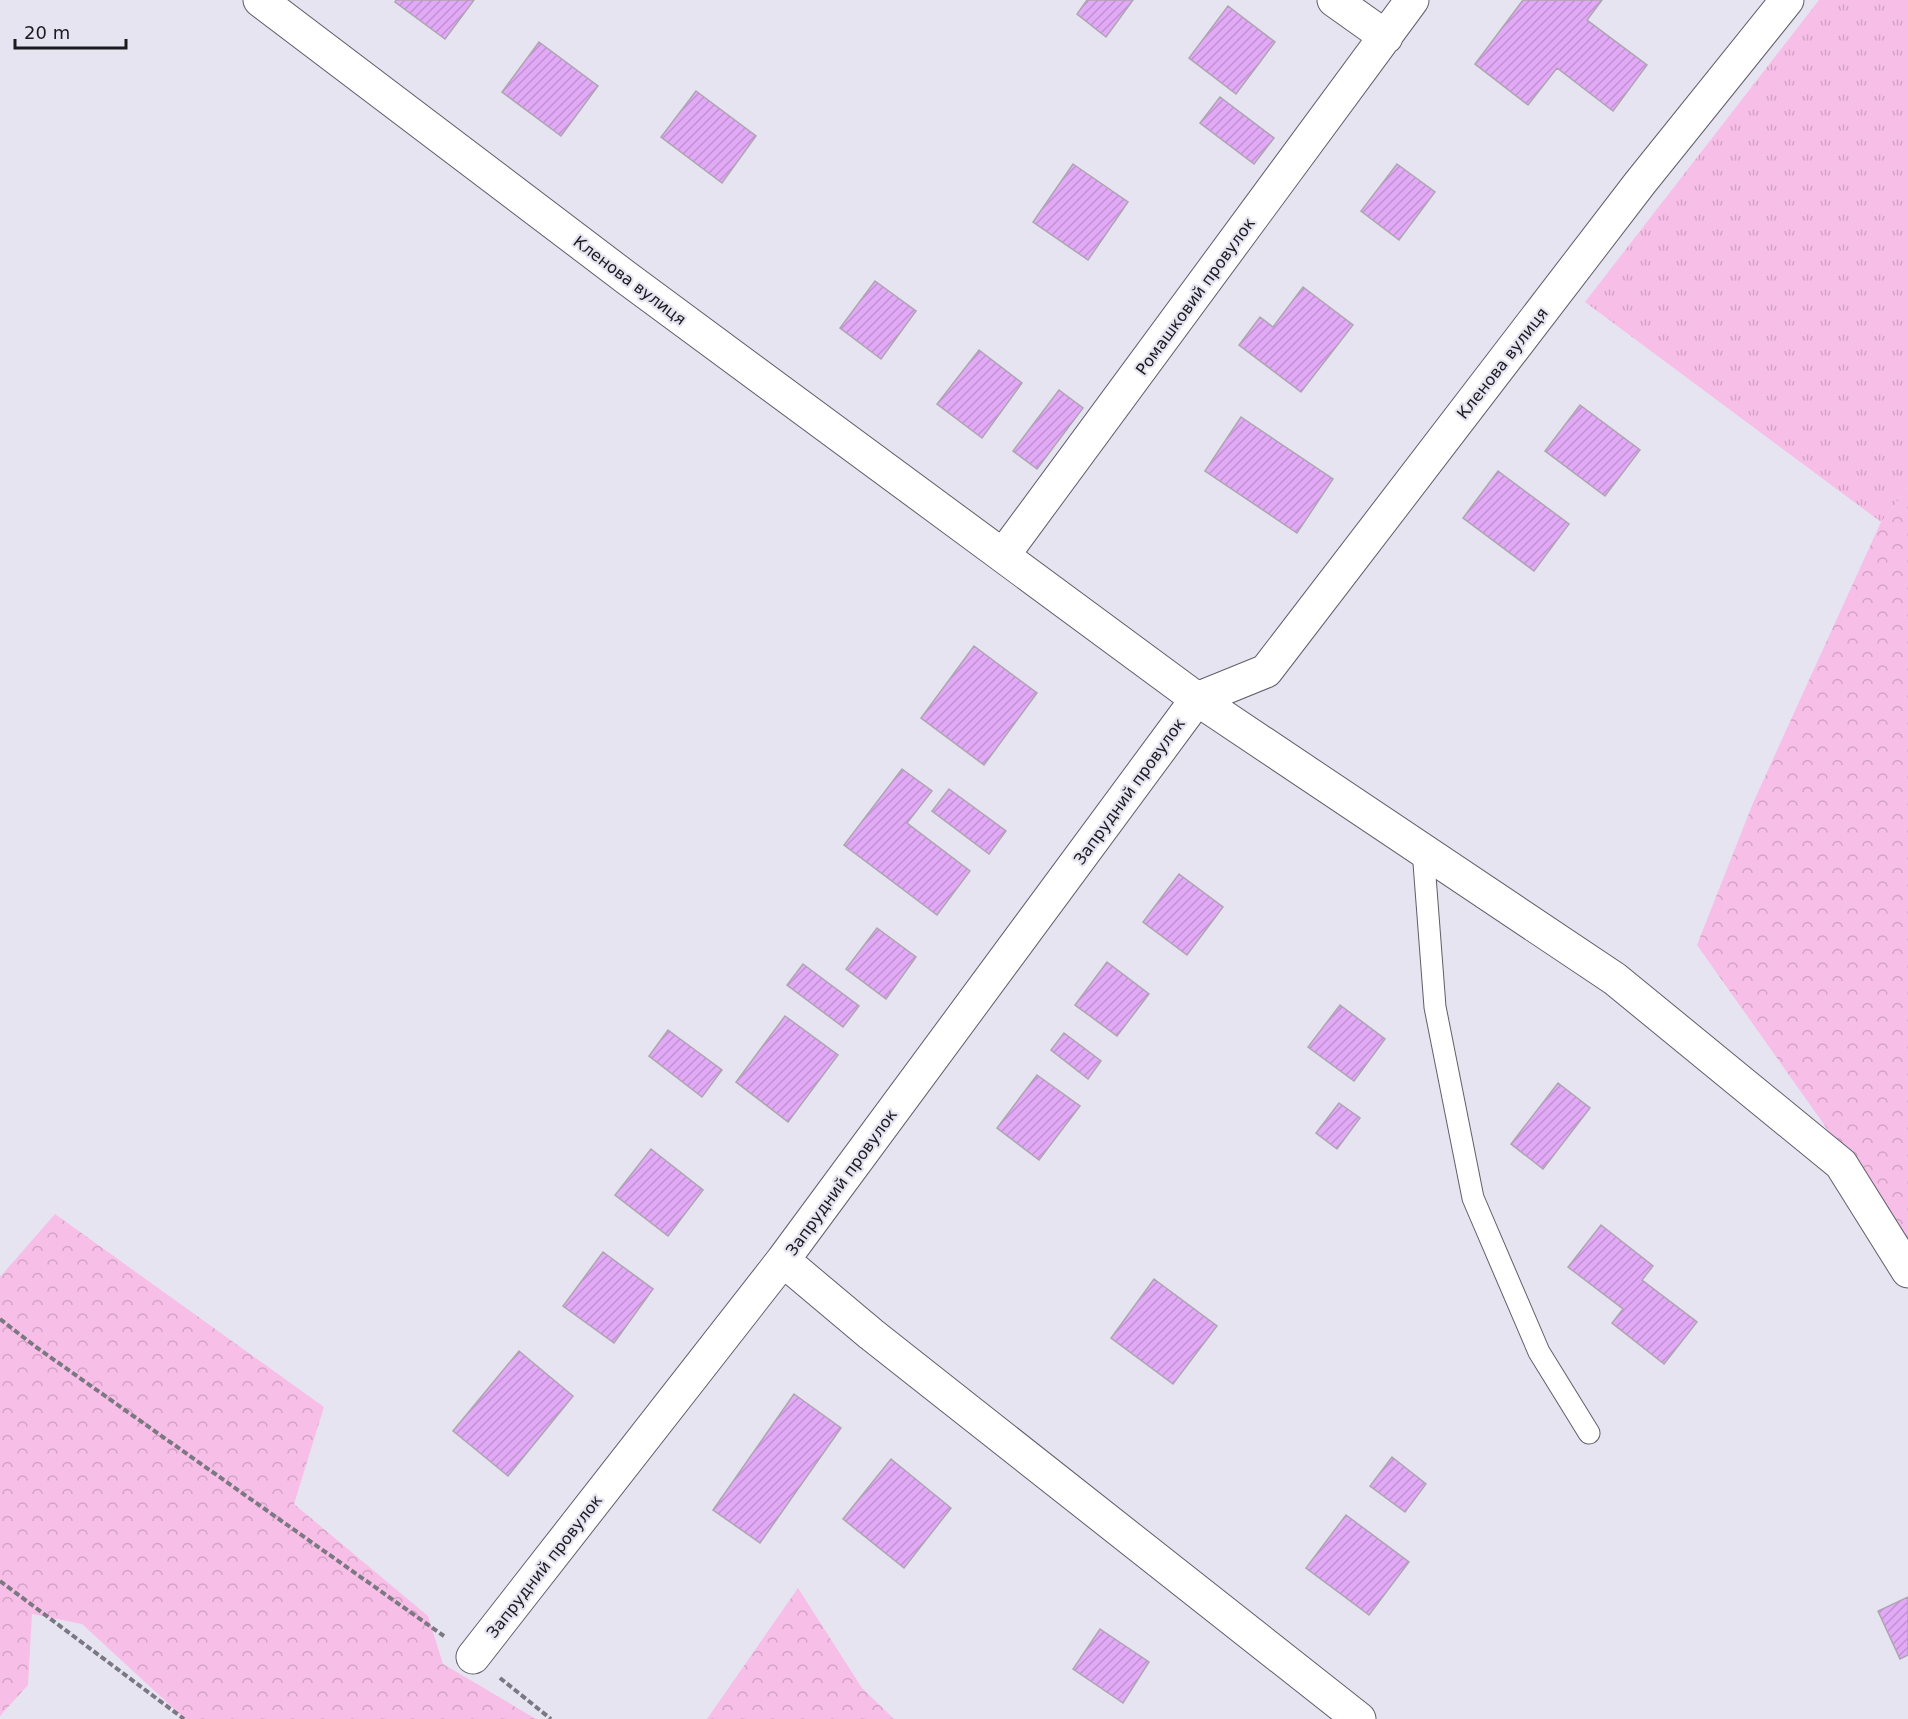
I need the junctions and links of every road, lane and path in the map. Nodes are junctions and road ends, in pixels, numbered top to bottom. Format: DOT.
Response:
graph roads {
  1 [pos="1334,0"];
  2 [pos="1412,0"];
  3 [pos="1787,0"];
  4 [pos="271,3"];
  5 [pos="1386,37"];
  6 [pos="1004,554"];
  7 [pos="1197,699"];
  8 [pos="1423,850"];
  9 [pos="783,1260"];
  10 [pos="1908,1271"];
  11 [pos="0,1319"];
  12 [pos="1589,1433"];
  13 [pos="0,1581"];
  14 [pos="473,1656"];
  15 [pos="184,1719"];
  16 [pos="551,1719"];
  17 [pos="1359,1719"];
  1 -- 5 [label="street"];
  2 -- 5 [label="street, Ромашковий провулок"];
  3 -- 7 [label="street, Кленова вулиця"];
  4 -- 6 [label="street, Кленова вулиця"];
  5 -- 6 [label="street, Ромашковий провулок"];
  6 -- 7 [label="street, Кленова вулиця"];
  7 -- 8 [label="street, Кленова вулиця"];
  7 -- 9 [label="street, Запрудний провулок"];
  8 -- 10 [label="street, Кленова вулиця"];
  8 -- 12 [label="lane"];
  9 -- 14 [label="street, Запрудний провулок"];
  9 -- 17 [label="street"];
  11 -- 14 [label="path"];
  13 -- 15 [label="path"];
  14 -- 16 [label="path"];
}
